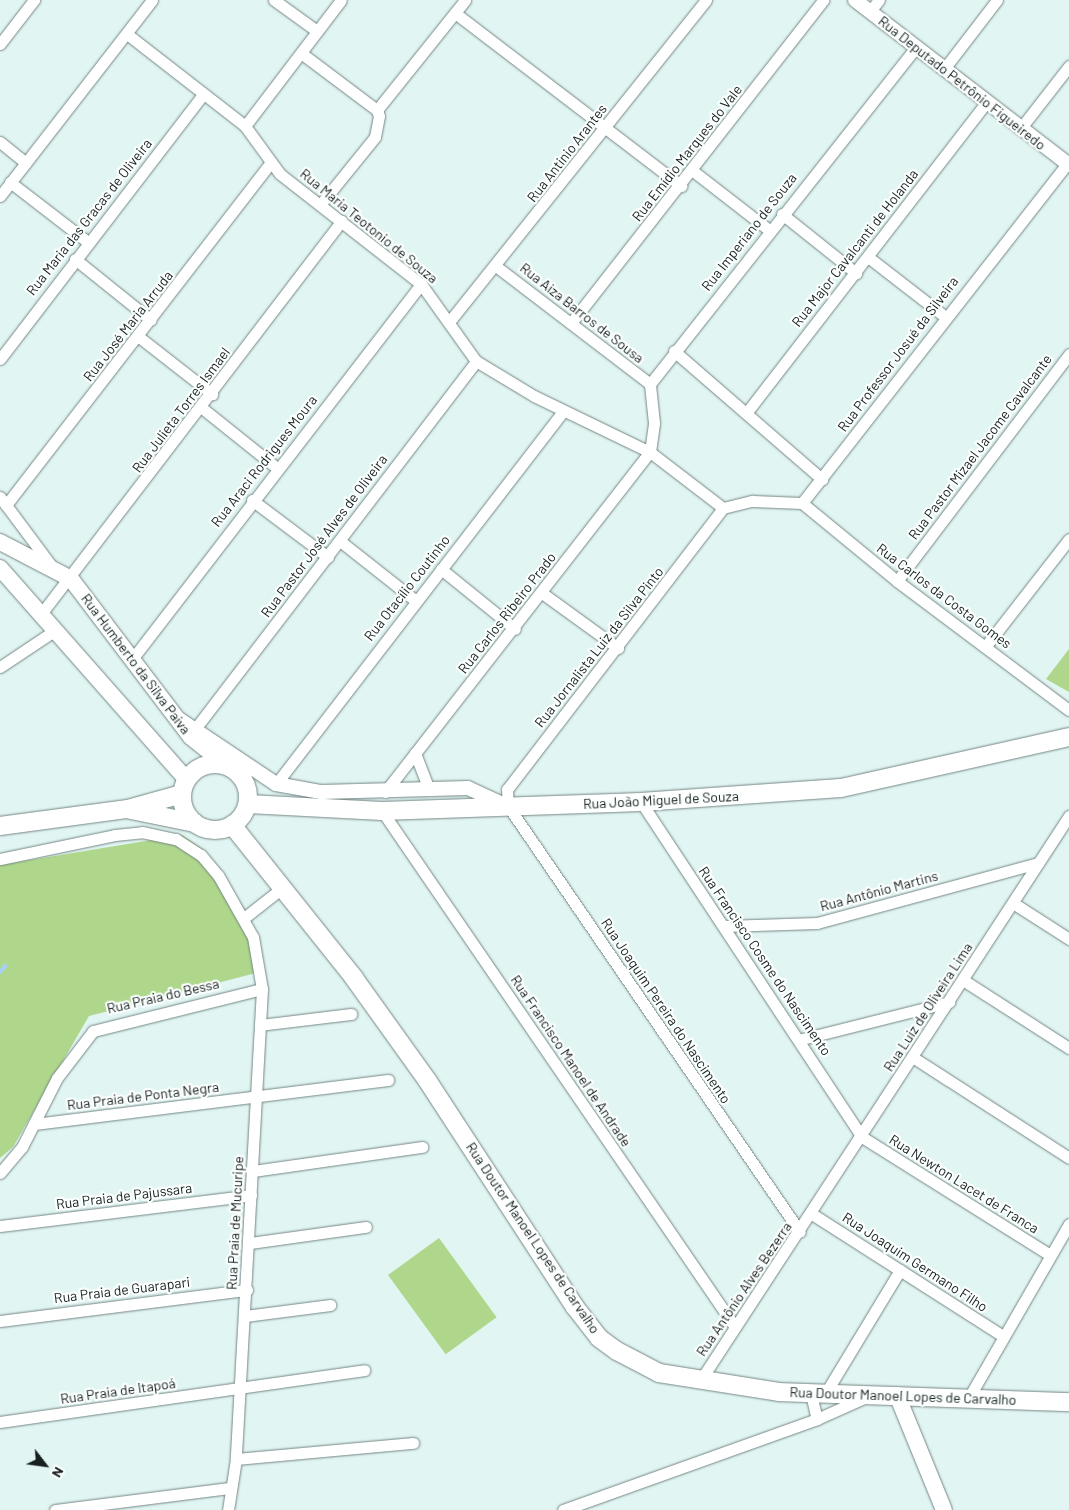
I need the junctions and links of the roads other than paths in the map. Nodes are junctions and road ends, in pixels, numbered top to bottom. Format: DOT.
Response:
graph roads {
  1 [pos="34,0"];
  2 [pos="152,0"];
  3 [pos="274,0"];
  4 [pos="341,0"];
  5 [pos="465,0"];
  6 [pos="706,0"];
  7 [pos="823,0"];
  8 [pos="855,0"];
  9 [pos="879,0"];
  10 [pos="998,0"];
  11 [pos="870,11"];
  12 [pos="455,14"];
  13 [pos="317,31"];
  14 [pos="127,34"];
  15 [pos="0,44"];
  16 [pos="916,47"];
  17 [pos="301,53"];
  18 [pos="1069,66"];
  19 [pos="944,68"];
  20 [pos="203,94"];
  21 [pos="987,102"];
  22 [pos="377,110"];
  23 [pos="245,126"];
  24 [pos="1020,129"];
  25 [pos="606,130"];
  26 [pos="0,142"];
  27 [pos="26,163"];
  28 [pos="270,163"];
  29 [pos="1068,163"];
  30 [pos="693,171"];
  31 [pos="10,182"];
  32 [pos="681,186"];
  33 [pos="0,196"];
  34 [pos="320,205"];
  35 [pos="782,214"];
  36 [pos="342,221"];
  37 [pos="769,230"];
  38 [pos="88,242"];
  39 [pos="868,257"];
  40 [pos="75,259"];
  41 [pos="497,267"];
  42 [pos="856,273"];
  43 [pos="421,284"];
  44 [pos="944,316"];
  45 [pos="152,320"];
  46 [pos="449,322"];
  47 [pos="571,323"];
  48 [pos="139,337"];
  49 [pos="674,351"];
  50 [pos="1069,354"];
  51 [pos="0,359"];
  52 [pos="476,362"];
  53 [pos="650,384"];
  54 [pos="212,394"];
  55 [pos="202,408"];
  56 [pos="563,411"];
  57 [pos="747,412"];
  58 [pos="650,452"];
  59 [pos="277,468"];
  60 [pos="822,479"];
  61 [pos="252,500"];
  62 [pos="3,501"];
  63 [pos="802,503"];
  64 [pos="723,508"];
  65 [pos="1069,539"];
  66 [pos="340,541"];
  67 [pos="0,542"];
  68 [pos="328,557"];
  69 [pos="50,564"];
  70 [pos="0,568"];
  71 [pos="441,568"];
  72 [pos="71,578"];
  73 [pos="897,581"];
  74 [pos="542,593"];
  75 [pos="416,601"];
  76 [pos="41,614"];
  77 [pos="515,628"];
  78 [pos="54,631"];
  79 [pos="985,646"];
  80 [pos="618,648"];
  81 [pos="133,658"];
  82 [pos="0,667"];
  83 [pos="1069,710"];
  84 [pos="174,716"];
  85 [pos="195,729"];
  86 [pos="1069,736"];
  87 [pos="415,753"];
  88 [pos="227,766"];
  89 [pos="276,784"];
  90 [pos="185,787"];
  91 [pos="429,789"];
  92 [pos="385,792"];
  93 [pos="641,802"];
  94 [pos="248,804"];
  95 [pos="508,806"];
  96 [pos="128,809"];
  97 [pos="382,811"];
  98 [pos="1069,816"];
  99 [pos="195,823"];
  100 [pos="232,825"];
  101 [pos="0,826"];
  102 [pos="0,859"];
  103 [pos="1038,863"];
  104 [pos="282,888"];
  105 [pos="1013,903"];
  106 [pos="244,918"];
  107 [pos="724,926"];
  108 [pos="1069,939"];
  109 [pos="963,980"];
  110 [pos="262,989"];
  111 [pos="949,1002"];
  112 [pos="351,1014"];
  113 [pos="260,1025"];
  114 [pos="802,1040"];
  115 [pos="1069,1048"];
  116 [pos="914,1058"];
  117 [pos="388,1080"];
  118 [pos="256,1098"];
  119 [pos="34,1124"];
  120 [pos="862,1137"];
  121 [pos="422,1147"];
  122 [pos="1069,1158"];
  123 [pos="253,1171"];
  124 [pos="0,1173"];
  125 [pos="252,1195"];
  126 [pos="812,1214"];
  127 [pos="1069,1224"];
  128 [pos="0,1226"];
  129 [pos="366,1227"];
  130 [pos="800,1232"];
  131 [pos="250,1243"];
  132 [pos="1050,1256"];
  133 [pos="900,1270"];
  134 [pos="247,1290"];
  135 [pos="330,1305"];
  136 [pos="246,1316"];
  137 [pos="0,1321"];
  138 [pos="735,1327"];
  139 [pos="1001,1335"];
  140 [pos="364,1370"];
  141 [pos="700,1381"];
  142 [pos="240,1389"];
  143 [pos="818,1394"];
  144 [pos="872,1394"];
  145 [pos="896,1395"];
  146 [pos="968,1399"];
  147 [pos="1069,1402"];
  148 [pos="817,1419"];
  149 [pos="0,1422"];
  150 [pos="413,1443"];
  151 [pos="236,1459"];
  152 [pos="230,1488"];
  153 [pos="130,1505"];
  154 [pos="55,1510"];
  155 [pos="228,1510"];
  156 [pos="563,1510"];
  157 [pos="944,1510"];
  1 -- 15 [label="street"];
  2 -- 14 [label="street"];
  3 -- 13 [label="street"];
  4 -- 13 [label="street"];
  5 -- 12 [label="street"];
  6 -- 25 [label="street, Rua Antinio Arantes"];
  7 -- 30 [label="street, Rua Emídio Marques do Vale"];
  8 -- 11 [label="street, Rua Deputado Petrônio Figueiredo"];
  9 -- 11 [label="street"];
  10 -- 19 [label="street"];
  11 -- 16 [label="street, Rua Deputado Petrônio Figueiredo"];
  12 -- 22 [label="street"];
  12 -- 25 [label="street"];
  13 -- 17 [label="street"];
  14 -- 20 [label="street, Rua Maria Teotonio de Souza"];
  14 -- 27 [label="street"];
  16 -- 19 [label="street, Rua Deputado Petrônio Figueiredo"];
  16 -- 35 [label="street, Rua Imperiano de Souza"];
  17 -- 22 [label="street"];
  17 -- 23 [label="street"];
  18 -- 24 [label="street"];
  19 -- 21 [label="street, Rua Deputado Petrônio Figueiredo"];
  20 -- 23 [label="street, Rua Maria Teotonio de Souza"];
  20 -- 38 [label="street, Rua Maria das Gracas de Oliveira"];
  21 -- 24 [label="street, Rua Deputado Petrônio Figueiredo"];
  21 -- 39 [label="street, Rua Major Cavalcanti de Holanda"];
  22 -- 34 [label="street"];
  23 -- 28 [label="street, Rua Maria Teotonio de Souza"];
  24 -- 29 [label="street, Rua Deputado Petrônio Figueiredo"];
  25 -- 32 [label="street"];
  25 -- 41 [label="street, Rua Antinio Arantes"];
  26 -- 27 [label="street"];
  27 -- 31 [label="street"];
  28 -- 34 [label="street, Rua Maria Teotonio de Souza"];
  28 -- 45 [label="street, Rua José Maria Arruda"];
  29 -- 44 [label="street, Rua Professor Josué da Silveira"];
  30 -- 32 [label="street, Rua Emídio Marques do Vale"];
  30 -- 37 [label="street"];
  31 -- 33 [label="street"];
  31 -- 38 [label="street"];
  32 -- 47 [label="street, Rua Emídio Marques do Vale"];
  34 -- 36 [label="street, Rua Maria Teotonio de Souza"];
  35 -- 37 [label="street, Rua Imperiano de Souza"];
  35 -- 42 [label="street"];
  36 -- 43 [label="street, Rua Maria Teotonio de Souza"];
  36 -- 54 [label="street, Rua Julieta Torres Ismael"];
  37 -- 49 [label="street, Rua Imperiano de Souza"];
  38 -- 40 [label="street, Rua Maria das Gracas de Oliveira"];
  39 -- 42 [label="street, Rua Major Cavalcanti de Holanda"];
  39 -- 44 [label="street"];
  40 -- 45 [label="street"];
  40 -- 51 [label="street, Rua Maria das Gracas de Oliveira"];
  41 -- 46 [label="street, Rua Antinio Arantes"];
  41 -- 47 [label="street, Rua Aiza Barros de Sousa"];
  42 -- 57 [label="street, Rua Major Cavalcanti de Holanda"];
  43 -- 46 [label="street, Rua Maria Teotonio de Souza"];
  43 -- 59 [label="street, Rua Araci Rodrigues Moura"];
  44 -- 60 [label="street, Rua Professor Josué da Silveira"];
  45 -- 48 [label="street, Rua José Maria Arruda"];
  46 -- 52 [label="street, Rua Maria Teotonio de Souza"];
  47 -- 53 [label="street, Rua Aiza Barros de Sousa"];
  48 -- 54 [label="street"];
  48 -- 62 [label="street, Rua José Maria Arruda"];
  49 -- 53 [label="street, Rua Imperiano de Souza"];
  49 -- 57 [label="street"];
  50 -- 73 [label="street, Rua Pastor Mizael Jacome Cavalcante"];
  52 -- 56 [label="street, Rua Maria Teotonio de Souza"];
  52 -- 66 [label="street, Rua Pastor José Alves de Oliveira"];
  53 -- 58 [label="street"];
  54 -- 55 [label="street, Rua Julieta Torres Ismael"];
  55 -- 59 [label="street"];
  55 -- 72 [label="street, Rua Julieta Torres Ismael"];
  56 -- 58 [label="street, Rua Maria Teotonio de Souza"];
  56 -- 71 [label="street, Rua Otacílio Coutinho"];
  57 -- 60 [label="street"];
  58 -- 64 [label="street, Rua Maria Teotonio de Souza"];
  58 -- 74 [label="street, Rua Carlos Ribeiro Prado"];
  59 -- 61 [label="street, Rua Araci Rodrigues Moura"];
  60 -- 63 [label="street, Rua Professor Josué da Silveira"];
  61 -- 68 [label="street"];
  61 -- 81 [label="street, Rua Araci Rodrigues Moura"];
  62 -- 69 [label="street"];
  63 -- 64 [label="street"];
  63 -- 73 [label="street, Rua Carlos da Costa Gomes"];
  64 -- 80 [label="street, Rua Jornalista Luiz da Silva Pinto"];
  65 -- 79 [label="street"];
  66 -- 68 [label="street, Rua Pastor José Alves de Oliveira"];
  66 -- 75 [label="street"];
  67 -- 69 [label="main road, Rua Humberto da Silva Paiva"];
  68 -- 85 [label="street, Rua Pastor José Alves de Oliveira"];
  69 -- 72 [label="main road, Rua Humberto da Silva Paiva"];
  70 -- 76 [label="main road"];
  71 -- 75 [label="street, Rua Otacílio Coutinho"];
  71 -- 77 [label="street"];
  72 -- 76 [label="street, Rua Julieta Torres Ismael"];
  72 -- 81 [label="main road, Rua Humberto da Silva Paiva"];
  73 -- 79 [label="street, Rua Carlos da Costa Gomes"];
  74 -- 77 [label="street, Rua Carlos Ribeiro Prado"];
  74 -- 80 [label="street"];
  75 -- 89 [label="street, Rua Otacílio Coutinho"];
  76 -- 78 [label="main road"];
  77 -- 87 [label="street, Rua Carlos Ribeiro Prado"];
  78 -- 82 [label="street"];
  78 -- 90 [label="main road"];
  79 -- 83 [label="street, Rua Carlos da Costa Gomes"];
  80 -- 95 [label="street, Rua Jornalista Luiz da Silva Pinto"];
  81 -- 84 [label="main road, Rua Humberto da Silva Paiva"];
  84 -- 85 [label="street"];
  84 -- 88 [label="main road, Rua Humberto da Silva Paiva"];
  85 -- 89 [label="street"];
  86 -- 93 [label="main road, Rua João Miguel de Souza"];
  87 -- 91 [label="street"];
  87 -- 92 [label="street, Rua Carlos Ribeiro Prado"];
  88 -- 90 [label="main road"];
  88 -- 94 [label="main road"];
  89 -- 92 [label="street"];
  90 -- 96 [label="main road"];
  90 -- 99 [label="main road"];
  91 -- 92 [label="street"];
  91 -- 95 [label="street"];
  93 -- 95 [label="main road, Rua João Miguel de Souza"];
  93 -- 107 [label="street, Rua Francisco Cosme do Nascimento"];
  94 -- 97 [label="main road, Rua João Miguel de Souza"];
  94 -- 100 [label="main road"];
  95 -- 97 [label="main road, Rua João Miguel de Souza"];
  95 -- 130 [label="street, Rua Joaquim Pereira do Nascimento"];
  96 -- 99 [label="main road"];
  96 -- 101 [label="main road"];
  97 -- 138 [label="street, Rua Francisco Manoel de Andrade"];
  98 -- 103 [label="street, Rua Luiz de Oliveira Lima"];
  99 -- 100 [label="main road"];
  100 -- 104 [label="main road, Rua Doutor Manoel Lopes de Carvalho"];
  102 -- 106 [label="street, Rua Praia de Mucuripe"];
  103 -- 105 [label="street, Rua Luiz de Oliveira Lima"];
  103 -- 107 [label="street, Rua Antônio Martins"];
  104 -- 106 [label="street"];
  104 -- 141 [label="main road, Rua Doutor Manoel Lopes de Carvalho"];
  105 -- 108 [label="street"];
  105 -- 109 [label="street, Rua Luiz de Oliveira Lima"];
  106 -- 110 [label="street, Rua Praia de Mucuripe"];
  107 -- 114 [label="street, Rua Francisco Cosme do Nascimento"];
  109 -- 111 [label="street, Rua Luiz de Oliveira Lima"];
  109 -- 115 [label="street"];
  110 -- 113 [label="street, Rua Praia de Mucuripe"];
  110 -- 119 [label="street, Rua Praia do Bessa"];
  111 -- 114 [label="street"];
  111 -- 116 [label="street, Rua Luiz de Oliveira Lima"];
  112 -- 113 [label="street"];
  113 -- 118 [label="street, Rua Praia de Mucuripe"];
  114 -- 120 [label="street, Rua Francisco Cosme do Nascimento"];
  116 -- 120 [label="street, Rua Luiz de Oliveira Lima"];
  116 -- 122 [label="street"];
  117 -- 118 [label="street, Rua Praia de Ponta Negra"];
  118 -- 119 [label="street, Rua Praia de Ponta Negra"];
  118 -- 123 [label="street, Rua Praia de Mucuripe"];
  119 -- 124 [label="street, Rua Praia do Bessa"];
  120 -- 126 [label="street, Rua Luiz de Oliveira Lima"];
  120 -- 132 [label="street, Rua Newton Lacet de Franca"];
  121 -- 123 [label="street"];
  123 -- 125 [label="street, Rua Praia de Mucuripe"];
  125 -- 128 [label="street, Rua Praia de Pajussara"];
  125 -- 131 [label="street, Rua Praia de Mucuripe"];
  126 -- 130 [label="street, Rua Antônio Alves Bezerra"];
  126 -- 133 [label="street, Rua Joaquim Germano Filho"];
  127 -- 132 [label="street"];
  129 -- 131 [label="street"];
  130 -- 138 [label="street, Rua Antônio Alves Bezerra"];
  131 -- 134 [label="street, Rua Praia de Mucuripe"];
  132 -- 139 [label="street"];
  133 -- 139 [label="street, Rua Joaquim Germano Filho"];
  133 -- 143 [label="street"];
  134 -- 136 [label="street, Rua Praia de Mucuripe"];
  134 -- 137 [label="street, Rua Praia de Guarapari"];
  135 -- 136 [label="street"];
  136 -- 142 [label="street, Rua Praia de Mucuripe"];
  138 -- 141 [label="street, Rua Antônio Alves Bezerra"];
  139 -- 146 [label="street"];
  140 -- 142 [label="street, Rua Praia de Itapoá"];
  141 -- 143 [label="main road, Rua Doutor Manoel Lopes de Carvalho"];
  142 -- 149 [label="street, Rua Praia de Itapoá"];
  142 -- 151 [label="street, Rua Praia de Mucuripe"];
  143 -- 144 [label="main road, Rua Doutor Manoel Lopes de Carvalho"];
  143 -- 148 [label="street"];
  144 -- 145 [label="main road, Rua Doutor Manoel Lopes de Carvalho"];
  144 -- 148 [label="street"];
  145 -- 146 [label="main road, Rua Doutor Manoel Lopes de Carvalho"];
  145 -- 157 [label="main road"];
  146 -- 147 [label="main road, Rua Doutor Manoel Lopes de Carvalho"];
  148 -- 156 [label="street"];
  150 -- 151 [label="street"];
  151 -- 152 [label="street, Rua Praia de Mucuripe"];
  152 -- 153 [label="street"];
  152 -- 155 [label="street, Rua Praia de Mucuripe"];
  153 -- 154 [label="street"];
}
